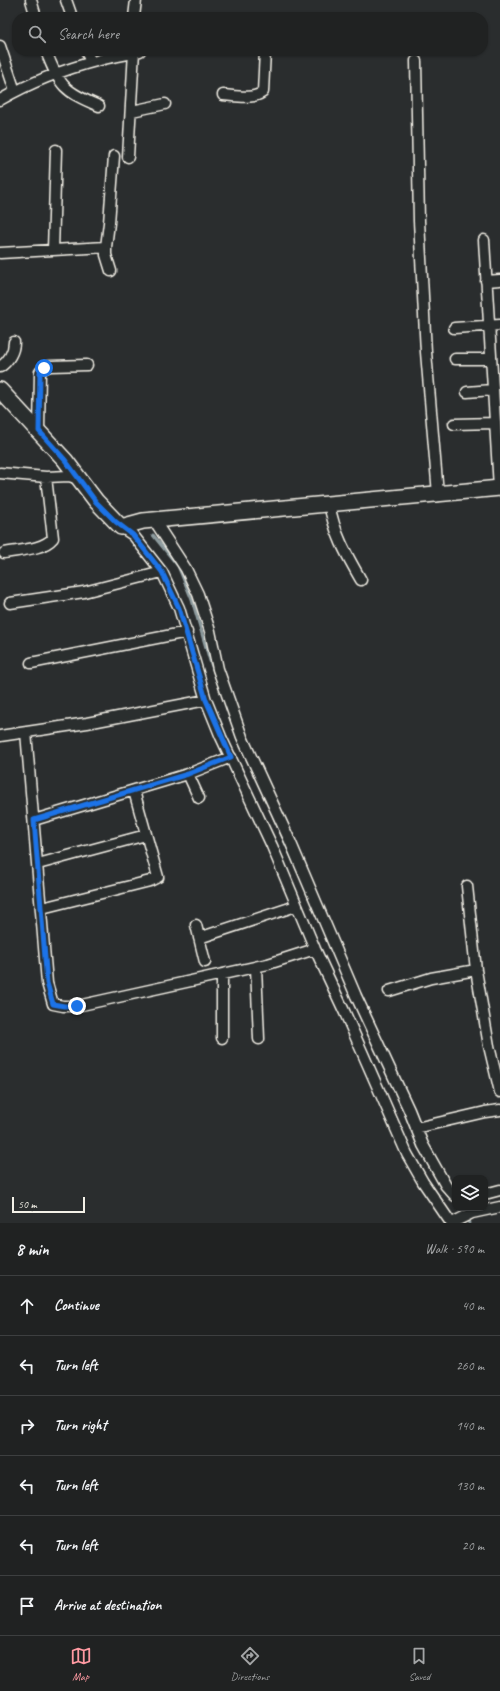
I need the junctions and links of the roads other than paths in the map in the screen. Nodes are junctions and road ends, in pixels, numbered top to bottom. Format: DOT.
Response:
graph roads {
  1 [pos="31,0"];
  2 [pos="66,0"];
  3 [pos="136,0"];
  4 [pos="35,12"];
  5 [pos="70,12"];
  6 [pos="135,12"];
  7 [pos="0,46"];
  8 [pos="48,56"];
  9 [pos="88,56"];
  10 [pos="118,56"];
  11 [pos="136,56"];
  12 [pos="264,56"];
  13 [pos="416,61"];
  14 [pos="91,62"];
  15 [pos="55,74"];
  16 [pos="15,91"];
  17 [pos="223,95"];
  18 [pos="0,100"];
  19 [pos="166,104"];
  20 [pos="99,106"];
  21 [pos="132,111"];
  22 [pos="56,150"];
  23 [pos="114,156"];
  24 [pos="128,157"];
  25 [pos="484,240"];
  26 [pos="106,247"];
  27 [pos="54,250"];
  28 [pos="0,253"];
  29 [pos="111,271"];
  30 [pos="500,280"];
  31 [pos="486,281"];
  32 [pos="500,325"];
  33 [pos="490,326"];
  34 [pos="454,328"];
  35 [pos="14,342"];
  36 [pos="455,359"];
  37 [pos="491,359"];
  38 [pos="87,365"];
  39 [pos="0,367"];
  40 [pos="495,389"];
  41 [pos="0,390"];
  42 [pos="467,392"];
  43 [pos="497,422"];
  44 [pos="454,424"];
  45 [pos="39,431"];
  46 [pos="0,473"];
  47 [pos="46,477"];
  48 [pos="79,479"];
  49 [pos="500,488"];
  50 [pos="438,494"];
  51 [pos="329,503"];
  52 [pos="154,520"];
  53 [pos="121,526"];
  54 [pos="4,553"];
  55 [pos="162,572"];
  56 [pos="361,580"];
  57 [pos="10,603"];
  58 [pos="187,632"];
  59 [pos="31,663"];
  60 [pos="206,700"];
  61 [pos="26,732"];
  62 [pos="0,736"];
  63 [pos="231,757"];
  64 [pos="188,774"];
  65 [pos="134,792"];
  66 [pos="198,798"];
  67 [pos="34,820"];
  68 [pos="146,835"];
  69 [pos="38,864"];
  70 [pos="467,886"];
  71 [pos="296,906"];
  72 [pos="42,908"];
  73 [pos="196,925"];
  74 [pos="199,938"];
  75 [pos="315,949"];
  76 [pos="205,962"];
  77 [pos="256,967"];
  78 [pos="476,970"];
  79 [pos="222,975"];
  80 [pos="389,990"];
  81 [pos="222,1038"];
  82 [pos="260,1039"];
  83 [pos="500,1092"];
  84 [pos="500,1110"];
  85 [pos="416,1128"];
  86 [pos="500,1190"];
  87 [pos="452,1193"];
  88 [pos="488,1193"];
  89 [pos="500,1207"];
  90 [pos="452,1223"];
  1 -- 4 [label="street"];
  2 -- 5 [label="street"];
  3 -- 6 [label="street"];
  7 -- 16 [label="street"];
  8 -- 15 [label="street"];
  9 -- 14 [label="street"];
  10 -- 14 [label="street"];
  11 -- 21 [label="street"];
  12 -- 17 [label="street"];
  13 -- 50 [label="street"];
  14 -- 15 [label="street"];
  15 -- 16 [label="street"];
  15 -- 20 [label="street"];
  16 -- 18 [label="street"];
  19 -- 21 [label="street"];
  21 -- 24 [label="street"];
  22 -- 27 [label="street"];
  23 -- 26 [label="street"];
  25 -- 31 [label="street"];
  26 -- 27 [label="street"];
  26 -- 29 [label="street"];
  27 -- 28 [label="street"];
  30 -- 31 [label="street"];
  31 -- 33 [label="street"];
  32 -- 33 [label="street"];
  33 -- 34 [label="street"];
  33 -- 37 [label="street"];
  35 -- 39 [label="street"];
  36 -- 37 [label="street"];
  37 -- 40 [label="street"];
  38 -- 45 [label="street"];
  40 -- 42 [label="street"];
  40 -- 43 [label="street"];
  41 -- 45 [label="street"];
  43 -- 44 [label="street"];
  43 -- 49 [label="street"];
  45 -- 48 [label="street"];
  46 -- 47 [label="street"];
  47 -- 48 [label="street"];
  47 -- 54 [label="street"];
  48 -- 53 [label="street"];
  49 -- 50 [label="street"];
  50 -- 51 [label="street"];
  51 -- 52 [label="street"];
  51 -- 56 [label="street"];
  52 -- 53 [label="street"];
  52 -- 85 [label="street"];
  53 -- 55 [label="street"];
  55 -- 57 [label="street"];
  55 -- 58 [label="street"];
  58 -- 59 [label="street"];
  58 -- 60 [label="street"];
  60 -- 61 [label="street"];
  60 -- 63 [label="street"];
  61 -- 62 [label="street"];
  61 -- 67 [label="street"];
  63 -- 64 [label="street"];
  63 -- 71 [label="street"];
  64 -- 65 [label="street"];
  64 -- 66 [label="street"];
  65 -- 67 [label="street"];
  65 -- 68 [label="street"];
  67 -- 69 [label="street"];
  68 -- 69 [label="street"];
  68 -- 72 [label="street"];
  69 -- 72 [label="street"];
  70 -- 78 [label="street"];
  71 -- 74 [label="street"];
  71 -- 75 [label="street"];
  72 -- 79 [label="street"];
  73 -- 74 [label="street"];
  74 -- 76 [label="street"];
  75 -- 77 [label="street"];
  75 -- 90 [label="street"];
  77 -- 79 [label="street"];
  77 -- 82 [label="street"];
  78 -- 80 [label="street"];
  78 -- 83 [label="street"];
  79 -- 81 [label="street"];
  84 -- 85 [label="street"];
  85 -- 87 [label="street"];
  86 -- 88 [label="street"];
  89 -- 90 [label="street"];
}
